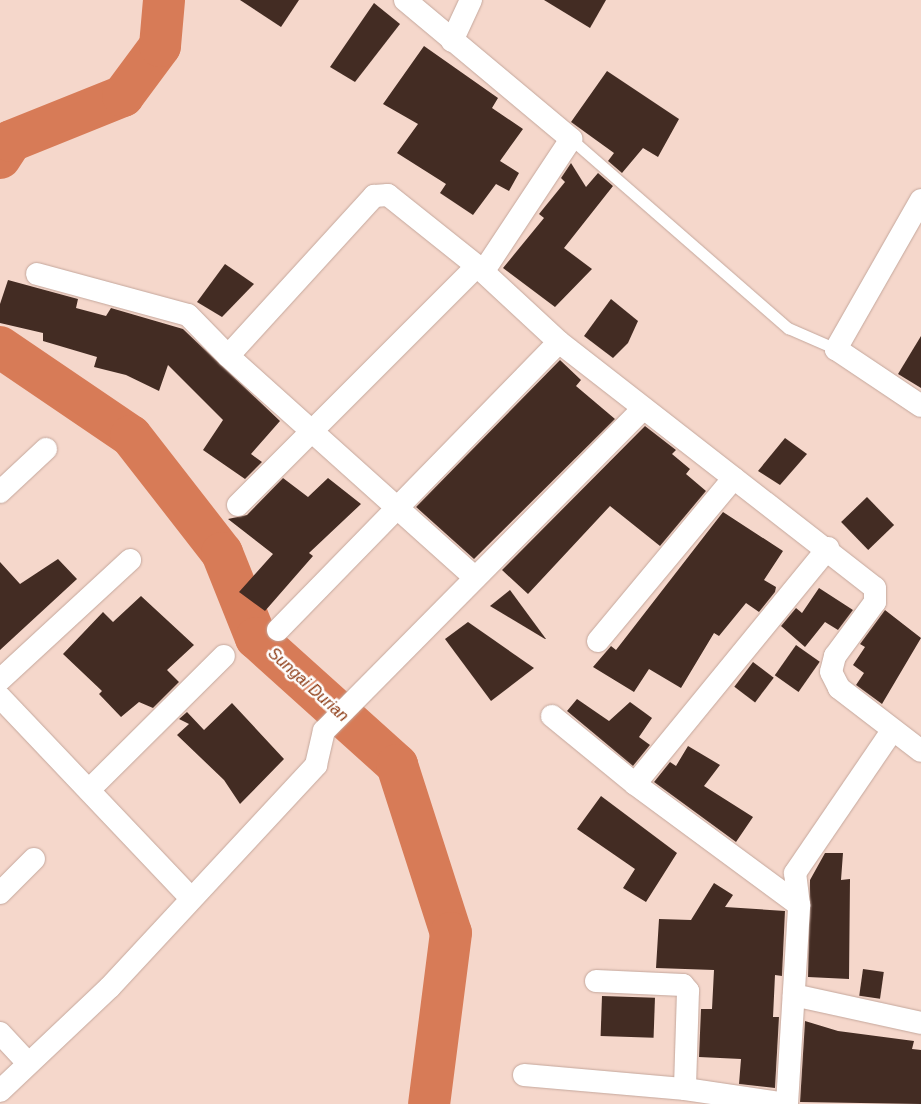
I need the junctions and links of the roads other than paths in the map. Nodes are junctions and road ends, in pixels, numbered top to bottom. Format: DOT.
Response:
graph roads {
  1 [pos="405,0"];
  2 [pos="471,0"];
  3 [pos="452,40"];
  4 [pos="571,138"];
  5 [pos="921,200"];
  6 [pos="480,269"];
  7 [pos="38,274"];
  8 [pos="559,342"];
  9 [pos="836,349"];
  10 [pos="228,356"];
  11 [pos="921,406"];
  12 [pos="642,410"];
  13 [pos="314,431"];
  14 [pos="46,449"];
  15 [pos="734,478"];
  16 [pos="0,492"];
  17 [pos="238,505"];
  18 [pos="397,509"];
  19 [pos="828,548"];
  20 [pos="130,560"];
  21 [pos="475,578"];
  22 [pos="278,630"];
  23 [pos="598,641"];
  24 [pos="224,656"];
  25 [pos="0,680"];
  26 [pos="0,697"];
  27 [pos="552,716"];
  28 [pos="892,731"];
  29 [pos="921,751"];
  30 [pos="634,784"];
  31 [pos="89,790"];
  32 [pos="34,859"];
  33 [pos="0,893"];
  34 [pos="191,898"];
  35 [pos="799,905"];
  36 [pos="596,982"];
  37 [pos="794,994"];
  38 [pos="921,1023"];
  39 [pos="0,1033"];
  40 [pos="28,1063"];
  41 [pos="524,1075"];
  42 [pos="684,1089"];
  43 [pos="0,1092"];
  44 [pos="787,1104"];
  1 -- 3 [label="street"];
  2 -- 3 [label="street"];
  3 -- 4 [label="street"];
  4 -- 6 [label="street"];
  4 -- 9 [label="lane"];
  5 -- 9 [label="street"];
  6 -- 8 [label="street"];
  6 -- 10 [label="street"];
  6 -- 13 [label="street"];
  7 -- 10 [label="street"];
  8 -- 12 [label="street"];
  8 -- 18 [label="street"];
  9 -- 11 [label="street"];
  10 -- 13 [label="street"];
  12 -- 15 [label="street"];
  12 -- 21 [label="street"];
  13 -- 17 [label="street"];
  13 -- 18 [label="street"];
  14 -- 16 [label="street"];
  15 -- 19 [label="street"];
  15 -- 23 [label="street"];
  18 -- 21 [label="street"];
  18 -- 22 [label="street"];
  19 -- 28 [label="street"];
  19 -- 30 [label="street"];
  20 -- 25 [label="street"];
  21 -- 34 [label="street"];
  24 -- 31 [label="street"];
  26 -- 31 [label="street"];
  27 -- 30 [label="street"];
  28 -- 29 [label="street"];
  28 -- 35 [label="street"];
  30 -- 35 [label="street"];
  31 -- 34 [label="street"];
  32 -- 33 [label="street"];
  34 -- 40 [label="street"];
  35 -- 37 [label="street"];
  36 -- 42 [label="street"];
  37 -- 38 [label="street"];
  37 -- 44 [label="street"];
  39 -- 40 [label="street"];
  40 -- 43 [label="street"];
  41 -- 42 [label="street"];
  42 -- 44 [label="street"];
}
